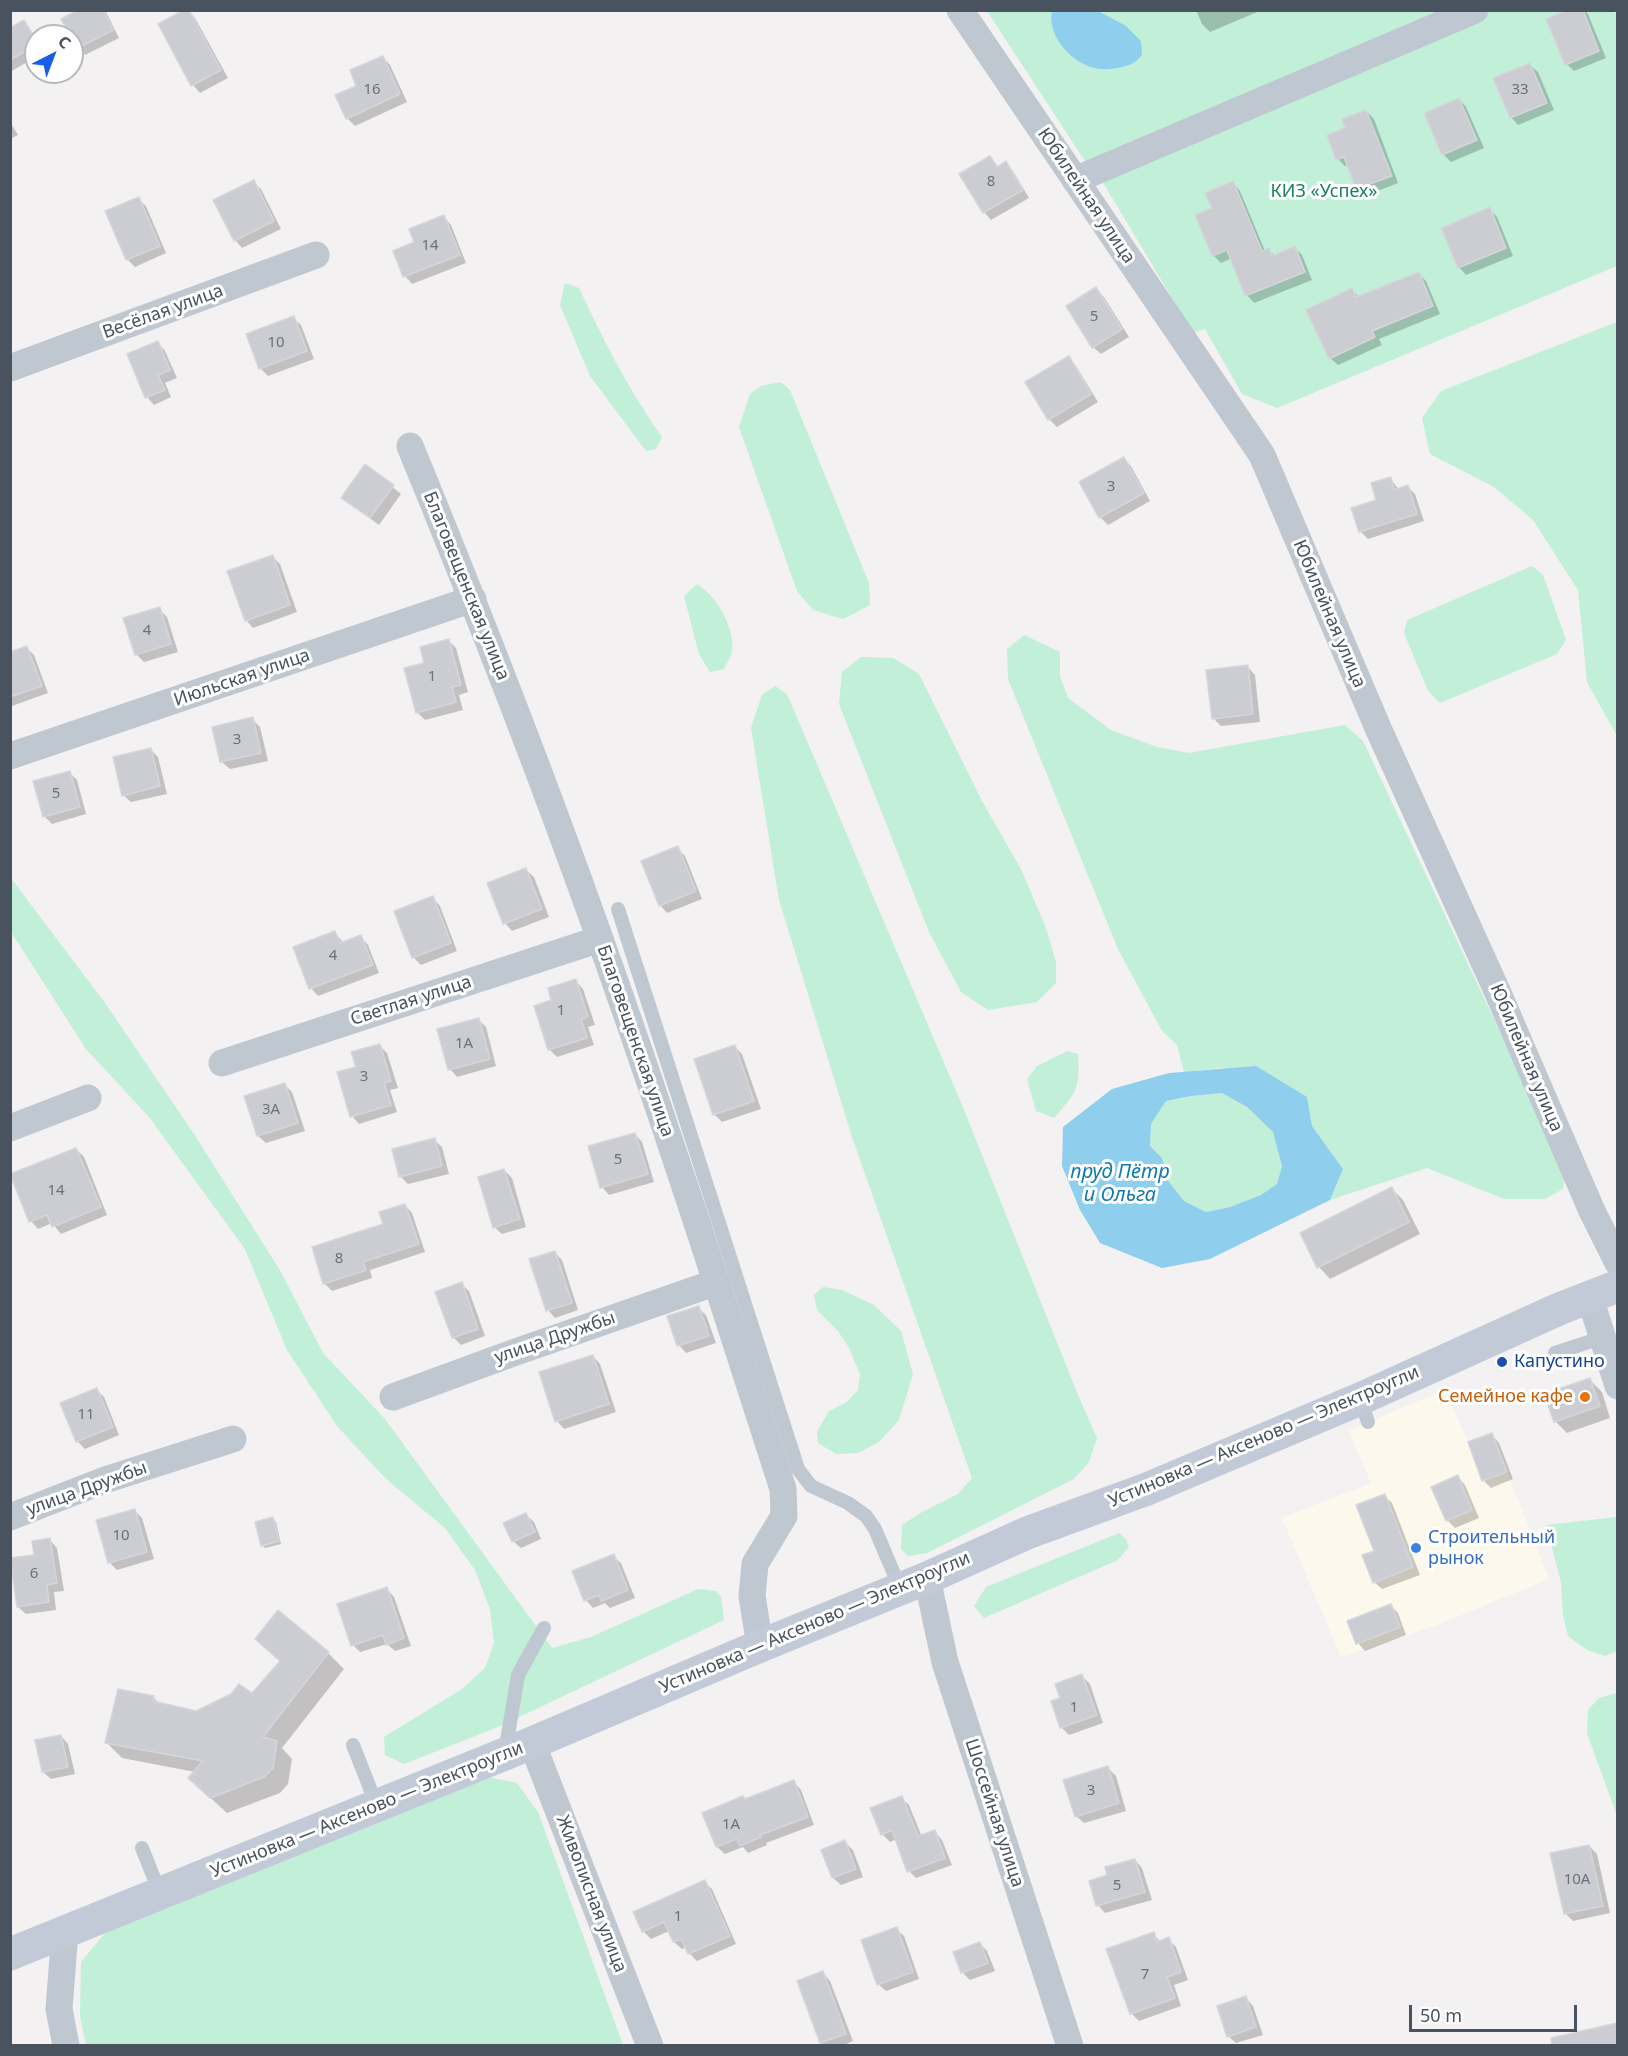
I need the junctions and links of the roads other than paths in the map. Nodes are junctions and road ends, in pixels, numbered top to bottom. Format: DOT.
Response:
graph roads {
  1 [pos="960,10"];
  2 [pos="1475,10"];
  3 [pos="1075,180"];
  4 [pos="316,255"];
  5 [pos="10,368"];
  6 [pos="410,446"];
  7 [pos="473,599"];
  8 [pos="10,756"];
  9 [pos="618,909"];
  10 [pos="600,939"];
  11 [pos="222,1063"];
  12 [pos="88,1098"];
  13 [pos="10,1128"];
  14 [pos="1617,1263"];
  15 [pos="717,1282"];
  16 [pos="1604,1292"];
  17 [pos="1601,1338"];
  18 [pos="1555,1353"];
  19 [pos="1617,1386"];
  20 [pos="393,1397"];
  21 [pos="233,1439"];
  22 [pos="10,1517"];
  23 [pos="913,1583"];
  24 [pos="544,1628"];
  25 [pos="760,1646"];
  26 [pos="353,1745"];
  27 [pos="518,1749"];
  28 [pos="377,1806"];
  29 [pos="142,1848"];
  30 [pos="160,1893"];
  31 [pos="65,1931"];
  32 [pos="10,1954"];
  33 [pos="66,2046"];
  34 [pos="650,2046"];
  35 [pos="1070,2046"];
  1 -- 3 [label="street, Юбилейная улица"];
  2 -- 3 [label="street"];
  3 -- 14 [label="street, Юбилейная улица"];
  4 -- 5 [label="street, Весёлая улица"];
  6 -- 7 [label="street, Благовещенская улица"];
  7 -- 8 [label="street, Июльская улица"];
  7 -- 10 [label="street, Благовещенская улица"];
  9 -- 23 [label="lane"];
  10 -- 11 [label="street, Светлая улица"];
  10 -- 15 [label="street, Благовещенская улица"];
  12 -- 13 [label="street"];
  15 -- 20 [label="street, улица Дружбы"];
  15 -- 25 [label="street, Благовещенская улица"];
  16 -- 17 [label="street"];
  16 -- 23 [label="main road, Устиновка — Аксеново — Электроугли"];
  17 -- 18 [label="lane"];
  17 -- 19 [label="street"];
  21 -- 22 [label="street, улица Дружбы"];
  23 -- 25 [label="main road, Устиновка — Аксеново — Электроугли"];
  23 -- 35 [label="street, Шоссейная улица"];
  24 -- 27 [label="lane"];
  25 -- 27 [label="main road, Устиновка — Аксеново — Электроугли"];
  26 -- 28 [label="lane"];
  27 -- 28 [label="main road, Устиновка — Аксеново — Электроугли"];
  27 -- 34 [label="street, Живописная улица"];
  28 -- 30 [label="main road, Устиновка — Аксеново — Электроугли"];
  29 -- 30 [label="lane"];
  30 -- 31 [label="main road, Устиновка — Аксеново — Электроугли"];
  31 -- 32 [label="main road, Устиновка — Аксеново — Электроугли"];
  31 -- 33 [label="street"];
}
